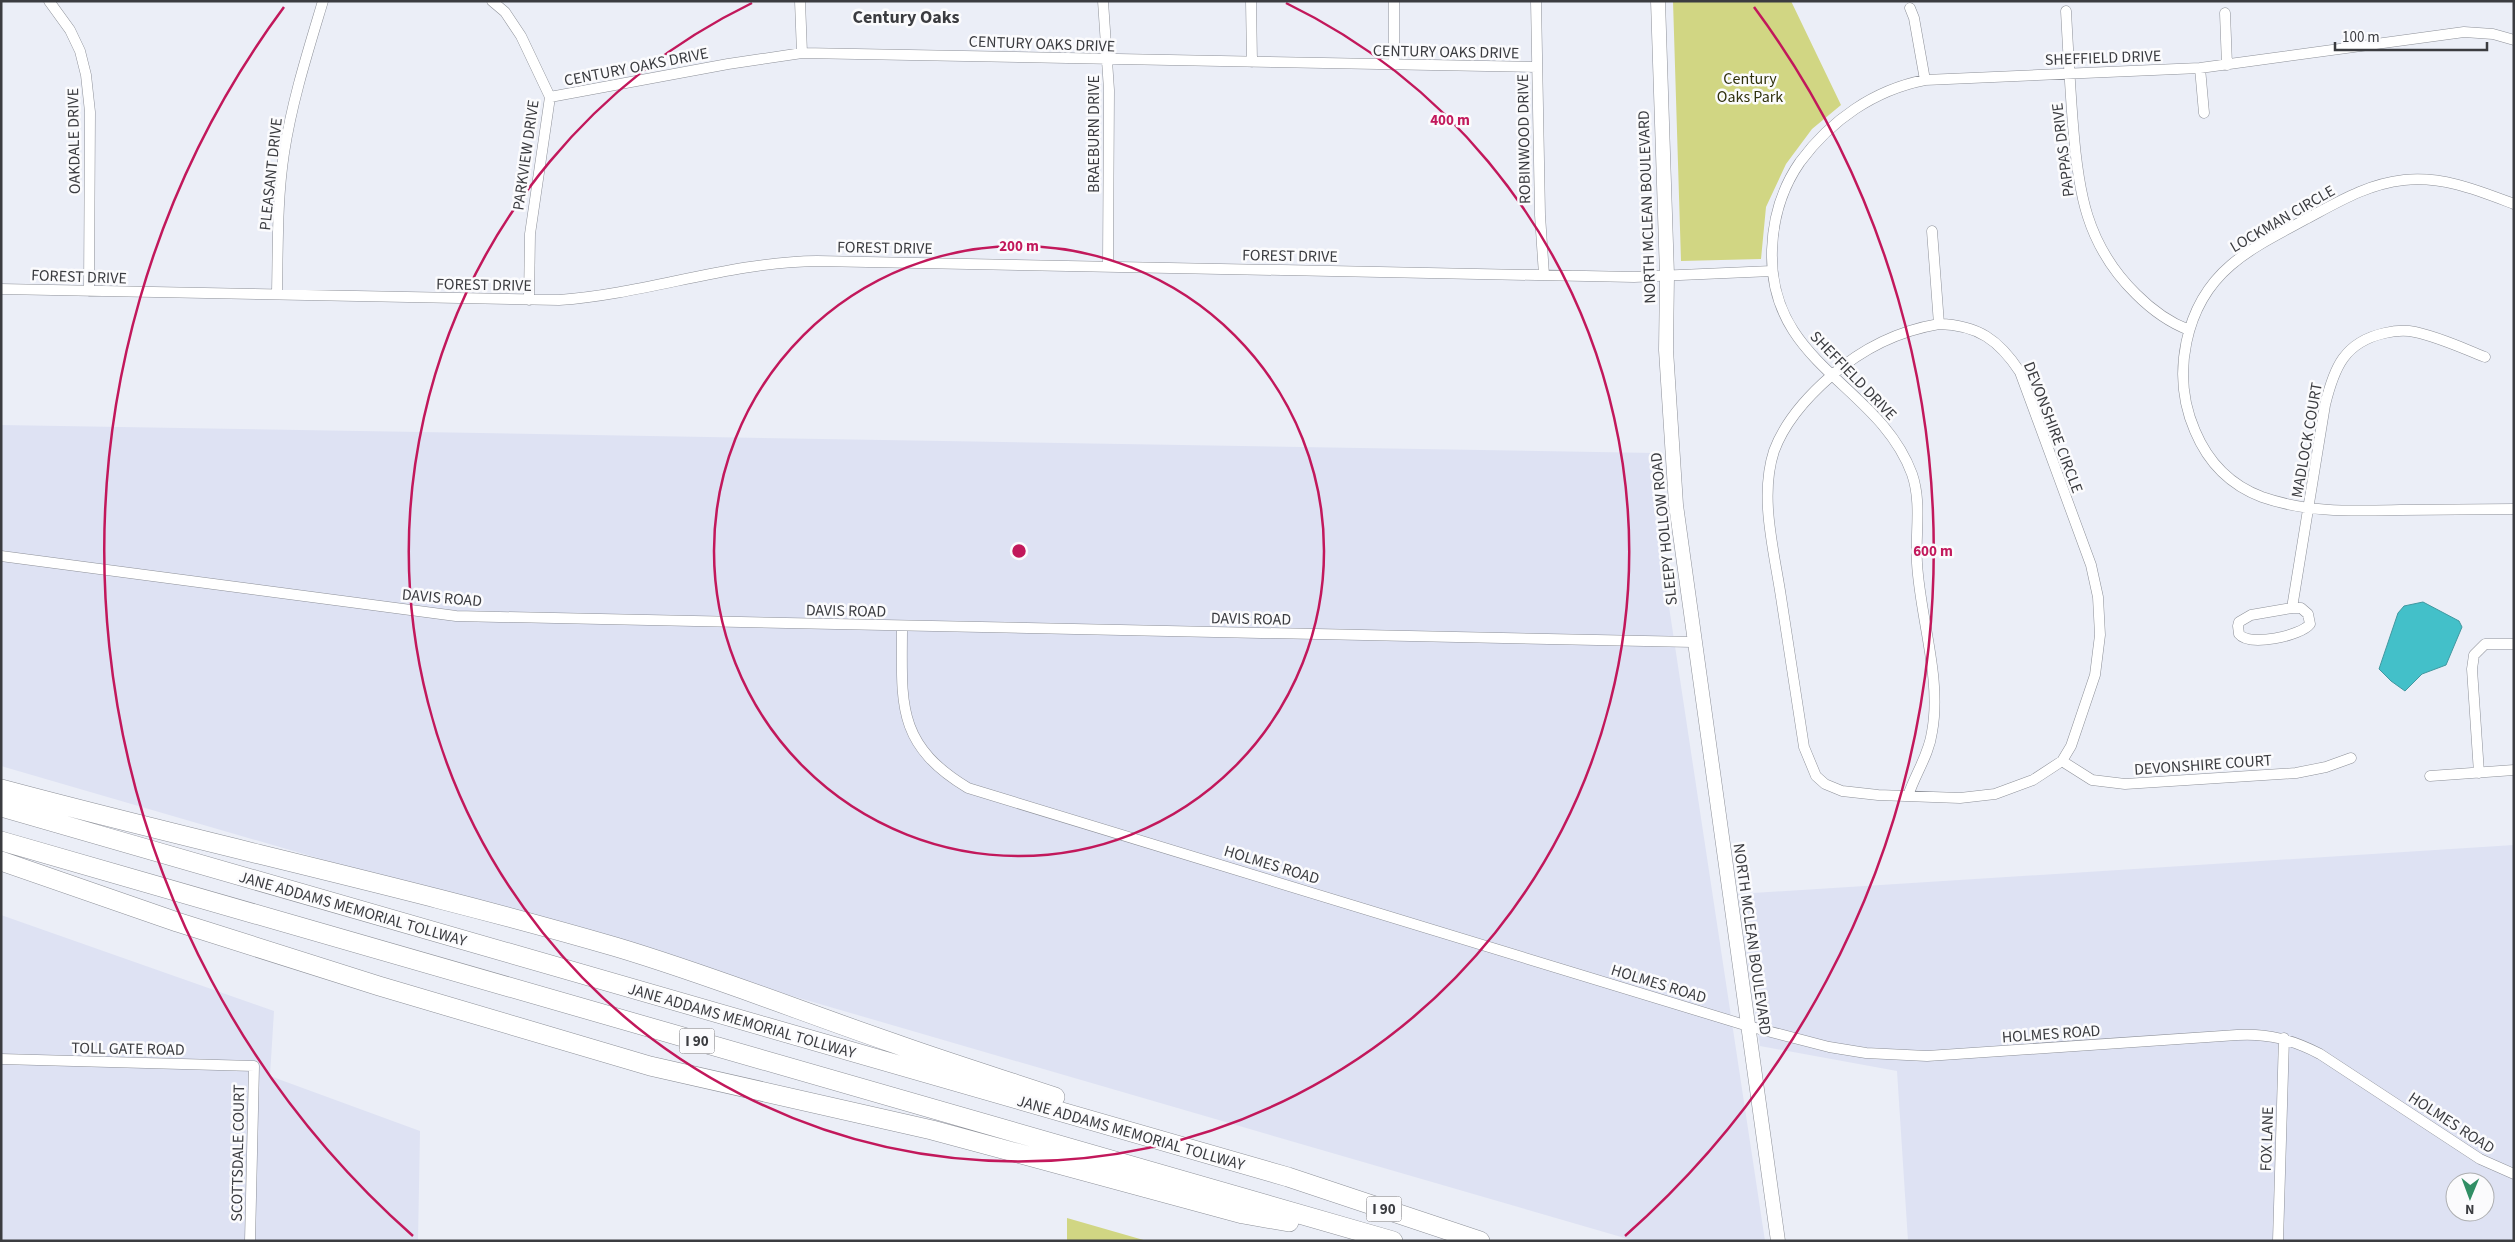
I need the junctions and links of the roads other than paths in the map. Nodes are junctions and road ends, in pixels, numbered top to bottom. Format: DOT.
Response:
graph roads {
  1 [pos="49,1"];
  2 [pos="323,1"];
  3 [pos="492,1"];
  4 [pos="800,1"];
  5 [pos="1103,1"];
  6 [pos="1251,1"];
  7 [pos="1394,1"];
  8 [pos="1536,1"];
  9 [pos="1658,1"];
  10 [pos="1910,8"];
  11 [pos="2066,11"];
  12 [pos="2225,13"];
  13 [pos="2514,40"];
  14 [pos="802,53"];
  15 [pos="1107,60"];
  16 [pos="1252,62"];
  17 [pos="2227,65"];
  18 [pos="1394,66"];
  19 [pos="1537,67"];
  20 [pos="2200,68"];
  21 [pos="2069,73"];
  22 [pos="1925,80"];
  23 [pos="550,97"];
  24 [pos="2204,113"];
  25 [pos="2514,204"];
  26 [pos="1932,231"];
  27 [pos="1108,266"];
  28 [pos="1772,271"];
  29 [pos="1544,276"];
  30 [pos="1667,276"];
  31 [pos="1,289"];
  32 [pos="89,291"];
  33 [pos="277,293"];
  34 [pos="529,300"];
  35 [pos="1939,324"];
  36 [pos="2189,330"];
  37 [pos="2485,357"];
  38 [pos="1831,376"];
  39 [pos="1669,413"];
  40 [pos="2309,508"];
  41 [pos="2514,509"];
  42 [pos="1,556"];
  43 [pos="2292,608"];
  44 [pos="902,627"];
  45 [pos="1693,642"];
  46 [pos="2514,644"];
  47 [pos="2351,758"];
  48 [pos="2062,761"];
  49 [pos="2514,770"];
  50 [pos="2479,773"];
  51 [pos="2430,776"];
  52 [pos="1,789"];
  53 [pos="1908,796"];
  54 [pos="1,806"];
  55 [pos="1,840"];
  56 [pos="1,862"];
  57 [pos="1748,1026"];
  58 [pos="2284,1038"];
  59 [pos="1,1059"];
  60 [pos="254,1066"];
  61 [pos="2514,1174"];
  62 [pos="1288,1177"];
  63 [pos="250,1241"];
  64 [pos="1387,1241"];
  65 [pos="1393,1241"];
  66 [pos="1480,1241"];
  67 [pos="1778,1241"];
  68 [pos="2278,1241"];
  1 -- 32 [label="street, OAKDALE DRIVE"];
  2 -- 33 [label="street, PLEASANT DRIVE"];
  3 -- 23 [label="street, PARKVIEW DRIVE"];
  4 -- 14 [label="street"];
  5 -- 15 [label="street, BRAEBURN DRIVE"];
  6 -- 16 [label="street"];
  7 -- 18 [label="street"];
  8 -- 19 [label="street, ROBINWOOD DRIVE"];
  9 -- 30 [label="main road, NORTH MCLEAN BOULEVARD"];
  10 -- 22 [label="street"];
  11 -- 21 [label="street, PAPPAS DRIVE"];
  12 -- 17 [label="street"];
  13 -- 17 [label="street, SHEFFIELD DRIVE"];
  14 -- 15 [label="street, CENTURY OAKS DRIVE"];
  14 -- 23 [label="street, CENTURY OAKS DRIVE"];
  15 -- 16 [label="street, CENTURY OAKS DRIVE"];
  15 -- 27 [label="street, BRAEBURN DRIVE"];
  16 -- 18 [label="street, CENTURY OAKS DRIVE"];
  17 -- 20 [label="street, SHEFFIELD DRIVE"];
  18 -- 19 [label="street, CENTURY OAKS DRIVE"];
  19 -- 29 [label="street, ROBINWOOD DRIVE"];
  20 -- 21 [label="street, SHEFFIELD DRIVE"];
  20 -- 24 [label="street"];
  21 -- 22 [label="street, SHEFFIELD DRIVE"];
  21 -- 36 [label="street, PAPPAS DRIVE"];
  22 -- 28 [label="street, SHEFFIELD DRIVE"];
  23 -- 34 [label="street, PARKVIEW DRIVE"];
  25 -- 36 [label="street, LOCKMAN CIRCLE"];
  26 -- 35 [label="street"];
  27 -- 29 [label="street, FOREST DRIVE"];
  27 -- 34 [label="street, FOREST DRIVE"];
  28 -- 30 [label="street, FOREST DRIVE"];
  28 -- 38 [label="street, SHEFFIELD DRIVE"];
  29 -- 30 [label="street, FOREST DRIVE"];
  30 -- 39 [label="main road, NORTH MCLEAN BOULEVARD"];
  31 -- 32 [label="street, FOREST DRIVE"];
  32 -- 33 [label="street, FOREST DRIVE"];
  33 -- 34 [label="street, FOREST DRIVE"];
  35 -- 38 [label="street, DEVONSHIRE CIRCLE"];
  35 -- 48 [label="street, DEVONSHIRE CIRCLE"];
  36 -- 40 [label="street, LOCKMAN CIRCLE"];
  37 -- 40 [label="street, MADLOCK COURT"];
  38 -- 53 [label="street, SHEFFIELD DRIVE"];
  38 -- 53 [label="street, DEVONSHIRE CIRCLE"];
  39 -- 45 [label="main road, SLEEPY HOLLOW ROAD"];
  40 -- 41 [label="street, LOCKMAN CIRCLE"];
  40 -- 43 [label="street, MADLOCK COURT"];
  42 -- 44 [label="street, DAVIS ROAD"];
  43 -- 43 [label="street"];
  44 -- 45 [label="street, DAVIS ROAD"];
  44 -- 57 [label="street, HOLMES ROAD"];
  45 -- 57 [label="main road, NORTH MCLEAN BOULEVARD"];
  46 -- 50 [label="street"];
  47 -- 48 [label="street, DEVONSHIRE COURT"];
  48 -- 53 [label="street, DEVONSHIRE CIRCLE"];
  49 -- 50 [label="street"];
  50 -- 51 [label="street"];
  52 -- 62 [label="highway"];
  54 -- 62 [label="highway, JANE ADDAMS MEMORIAL TOLLWAY / I 90"];
  55 -- 65 [label="highway, JANE ADDAMS MEMORIAL TOLLWAY / I 90"];
  56 -- 64 [label="highway"];
  57 -- 58 [label="street, HOLMES ROAD"];
  57 -- 67 [label="main road, NORTH MCLEAN BOULEVARD"];
  58 -- 61 [label="street, HOLMES ROAD"];
  58 -- 68 [label="street, FOX LANE"];
  59 -- 60 [label="street, TOLL GATE ROAD"];
  60 -- 63 [label="street, SCOTTSDALE COURT"];
  62 -- 66 [label="highway, JANE ADDAMS MEMORIAL TOLLWAY / I 90"];
}
